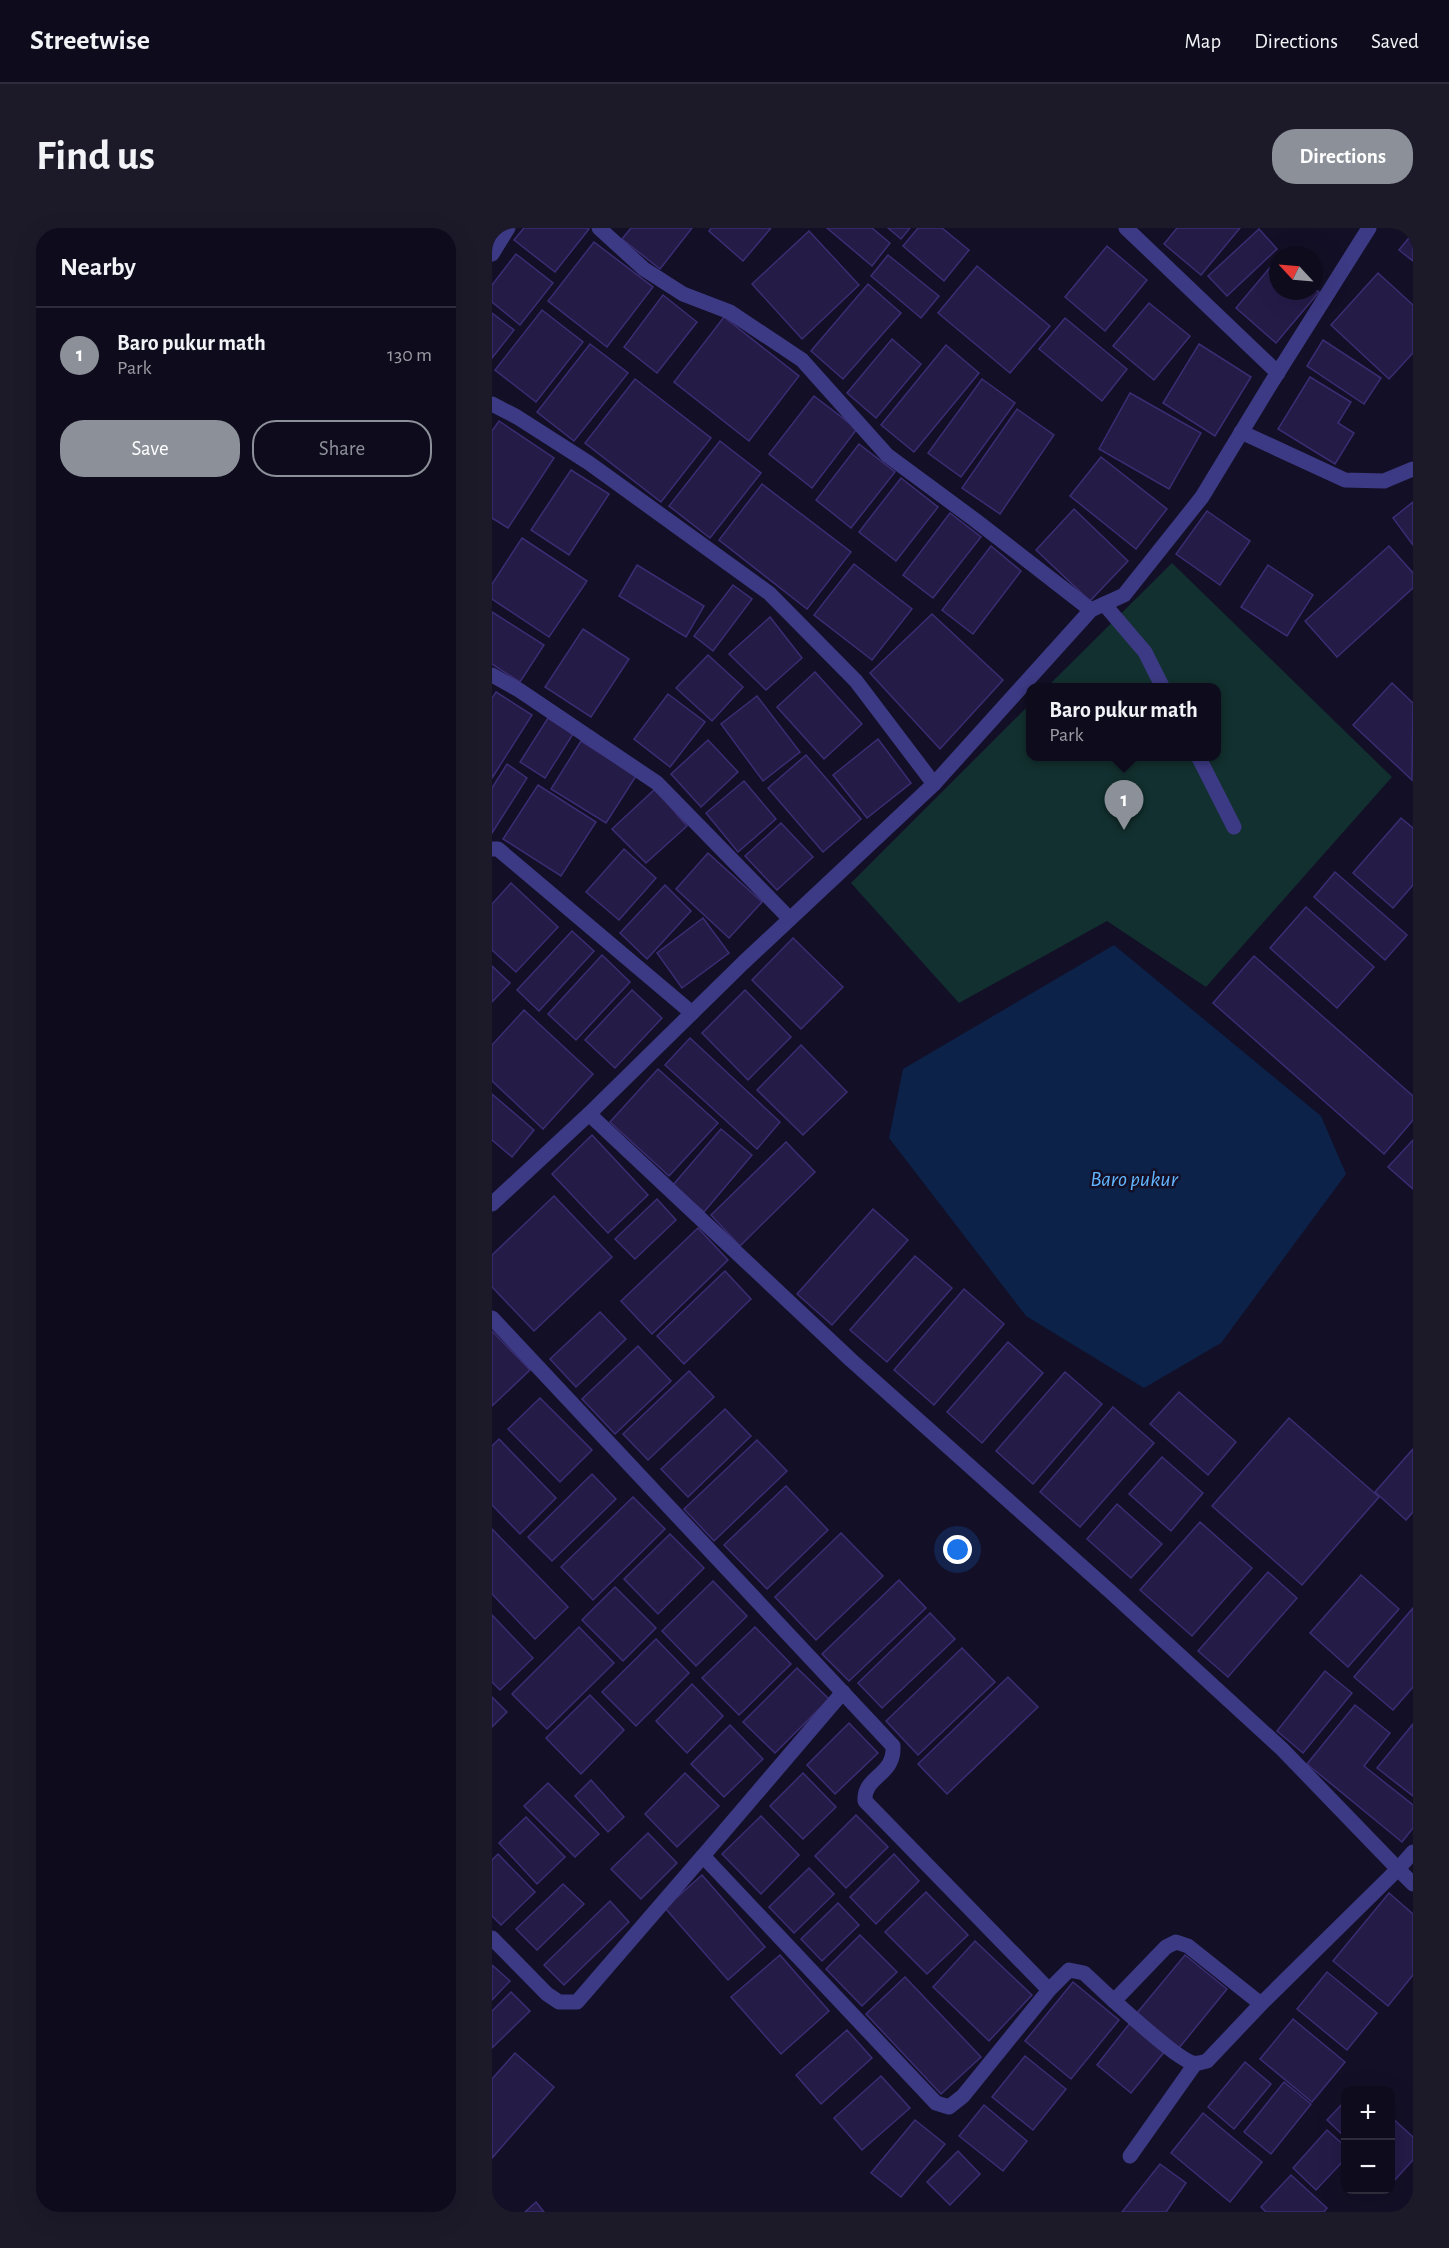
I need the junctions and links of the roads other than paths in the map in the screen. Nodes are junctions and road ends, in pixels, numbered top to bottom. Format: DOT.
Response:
graph roads {
  1 [pos="508,228"];
  2 [pos="599,228"];
  3 [pos="1126,228"];
  4 [pos="1369,228"];
  5 [pos="492,254"];
  6 [pos="1278,373"];
  7 [pos="492,404"];
  8 [pos="1240,432"];
  9 [pos="1413,470"];
  10 [pos="1097,607"];
  11 [pos="492,675"];
  12 [pos="1027,683"];
  13 [pos="1161,683"];
  14 [pos="1026,684"];
  15 [pos="1201,761"];
  16 [pos="934,784"];
  17 [pos="1234,827"];
  18 [pos="492,849"];
  19 [pos="790,919"];
  20 [pos="692,1014"];
  21 [pos="589,1114"];
  22 [pos="492,1204"];
  23 [pos="492,1318"];
  24 [pos="843,1692"];
  25 [pos="1413,1852"];
  26 [pos="703,1856"];
  27 [pos="1398,1869"];
  28 [pos="1413,1884"];
  29 [pos="492,1938"];
  30 [pos="1049,1990"];
  31 [pos="1114,2001"];
  32 [pos="1261,2004"];
  33 [pos="1195,2064"];
  34 [pos="1130,2156"];
  1 -- 5 [label="street"];
  2 -- 10 [label="street"];
  3 -- 6 [label="street"];
  4 -- 6 [label="street"];
  6 -- 8 [label="street"];
  7 -- 16 [label="street"];
  8 -- 9 [label="street"];
  8 -- 10 [label="street"];
  10 -- 12 [label="street"];
  10 -- 13 [label="street"];
  11 -- 19 [label="street"];
  14 -- 16 [label="street"];
  15 -- 17 [label="street"];
  16 -- 19 [label="street"];
  18 -- 20 [label="street"];
  19 -- 20 [label="street"];
  20 -- 21 [label="street"];
  21 -- 22 [label="street"];
  21 -- 27 [label="street"];
  23 -- 24 [label="street"];
  24 -- 26 [label="street"];
  24 -- 30 [label="street"];
  25 -- 27 [label="street"];
  26 -- 29 [label="street"];
  26 -- 30 [label="street"];
  27 -- 28 [label="street"];
  27 -- 32 [label="street"];
  30 -- 31 [label="street"];
  31 -- 32 [label="street"];
  31 -- 33 [label="street"];
  32 -- 33 [label="street"];
  33 -- 34 [label="street"];
}
